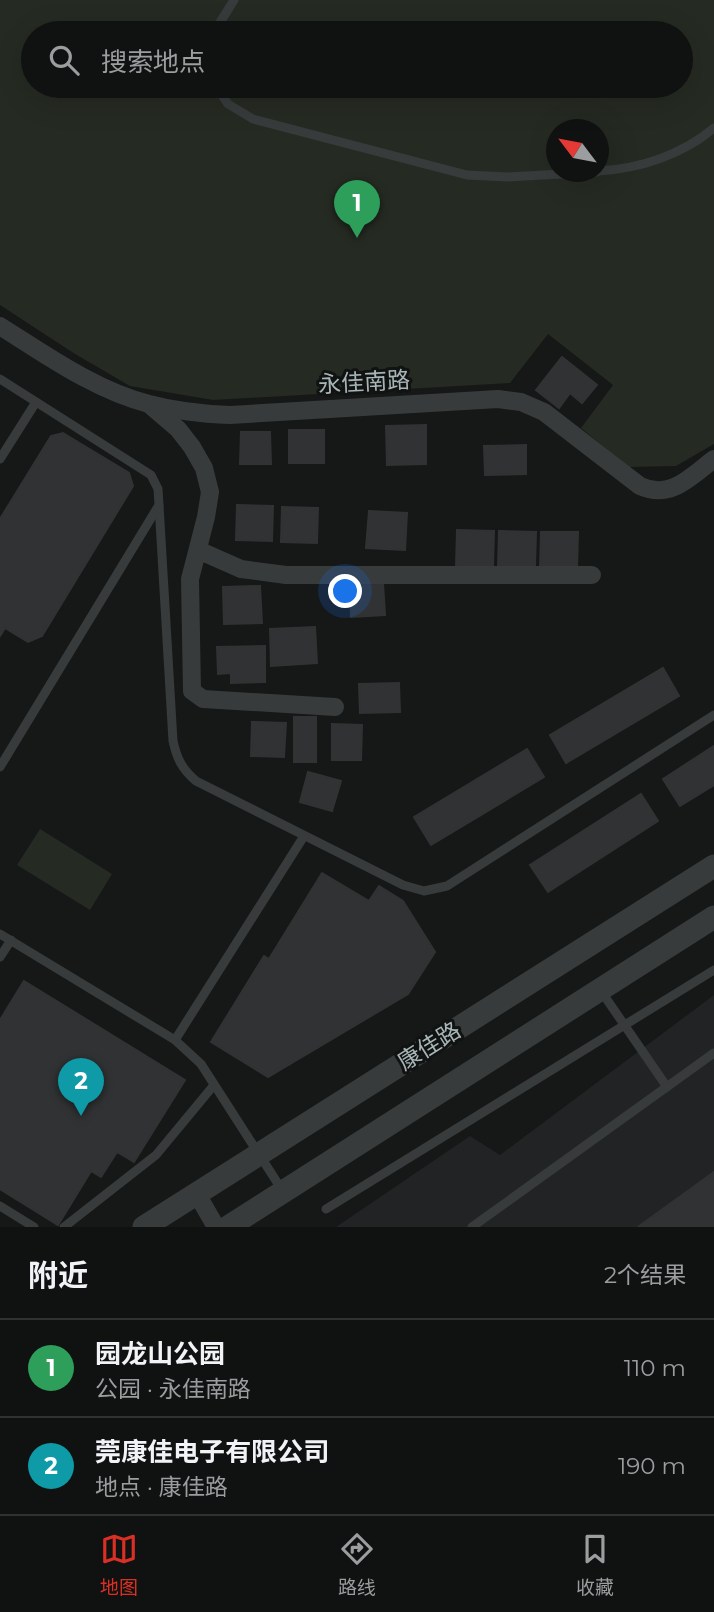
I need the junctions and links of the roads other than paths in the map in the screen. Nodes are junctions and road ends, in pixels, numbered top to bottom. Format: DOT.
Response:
graph roads {
  1 [pos="234,0"];
  2 [pos="221,21"];
  3 [pos="224,98"];
  4 [pos="714,128"];
  5 [pos="609,169"];
  6 [pos="546,174"];
  7 [pos="0,326"];
  8 [pos="0,379"];
  9 [pos="36,402"];
  10 [pos="148,404"];
  11 [pos="0,459"];
  12 [pos="714,459"];
  13 [pos="159,505"];
  14 [pos="198,550"];
  15 [pos="592,575"];
  16 [pos="335,707"];
  17 [pos="714,715"];
  18 [pos="0,767"];
  19 [pos="304,836"];
  20 [pos="714,866"];
  21 [pos="714,917"];
  22 [pos="0,934"];
  23 [pos="11,940"];
  24 [pos="0,957"];
  25 [pos="714,970"];
  26 [pos="600,990"];
  27 [pos="624,1025"];
  28 [pos="175,1040"];
  29 [pos="714,1053"];
  30 [pos="214,1085"];
  31 [pos="667,1087"];
  32 [pos="259,1154"];
  33 [pos="283,1192"];
  34 [pos="197,1194"];
  35 [pos="0,1206"];
  36 [pos="326,1209"];
  37 [pos="34,1227"];
  38 [pos="64,1227"];
  39 [pos="144,1227"];
  40 [pos="216,1227"];
  41 [pos="228,1227"];
  42 [pos="472,1227"];
  1 -- 2 [label="lane"];
  3 -- 6 [label="lane"];
  4 -- 5 [label="lane"];
  7 -- 10 [label="street, 永佳南路"];
  8 -- 9 [label="lane"];
  9 -- 11 [label="lane"];
  9 -- 13 [label="lane"];
  10 -- 12 [label="street, 永佳南路"];
  10 -- 14 [label="street"];
  13 -- 18 [label="lane"];
  13 -- 19 [label="lane"];
  14 -- 15 [label="street"];
  14 -- 16 [label="street"];
  17 -- 19 [label="lane"];
  19 -- 28 [label="lane"];
  20 -- 32 [label="street, 康佳路"];
  21 -- 26 [label="street, 康佳路"];
  22 -- 23 [label="lane"];
  23 -- 24 [label="lane"];
  23 -- 28 [label="lane"];
  25 -- 27 [label="lane"];
  26 -- 27 [label="lane"];
  26 -- 33 [label="street, 康佳路"];
  27 -- 31 [label="lane"];
  27 -- 36 [label="lane"];
  28 -- 30 [label="lane"];
  29 -- 31 [label="lane"];
  30 -- 32 [label="lane"];
  30 -- 38 [label="lane"];
  31 -- 42 [label="lane"];
  32 -- 33 [label="lane"];
  32 -- 34 [label="street, 康佳路"];
  33 -- 41 [label="street, 康佳路"];
  34 -- 39 [label="street, 康佳路"];
  34 -- 40 [label="street"];
  35 -- 37 [label="lane"];
}
